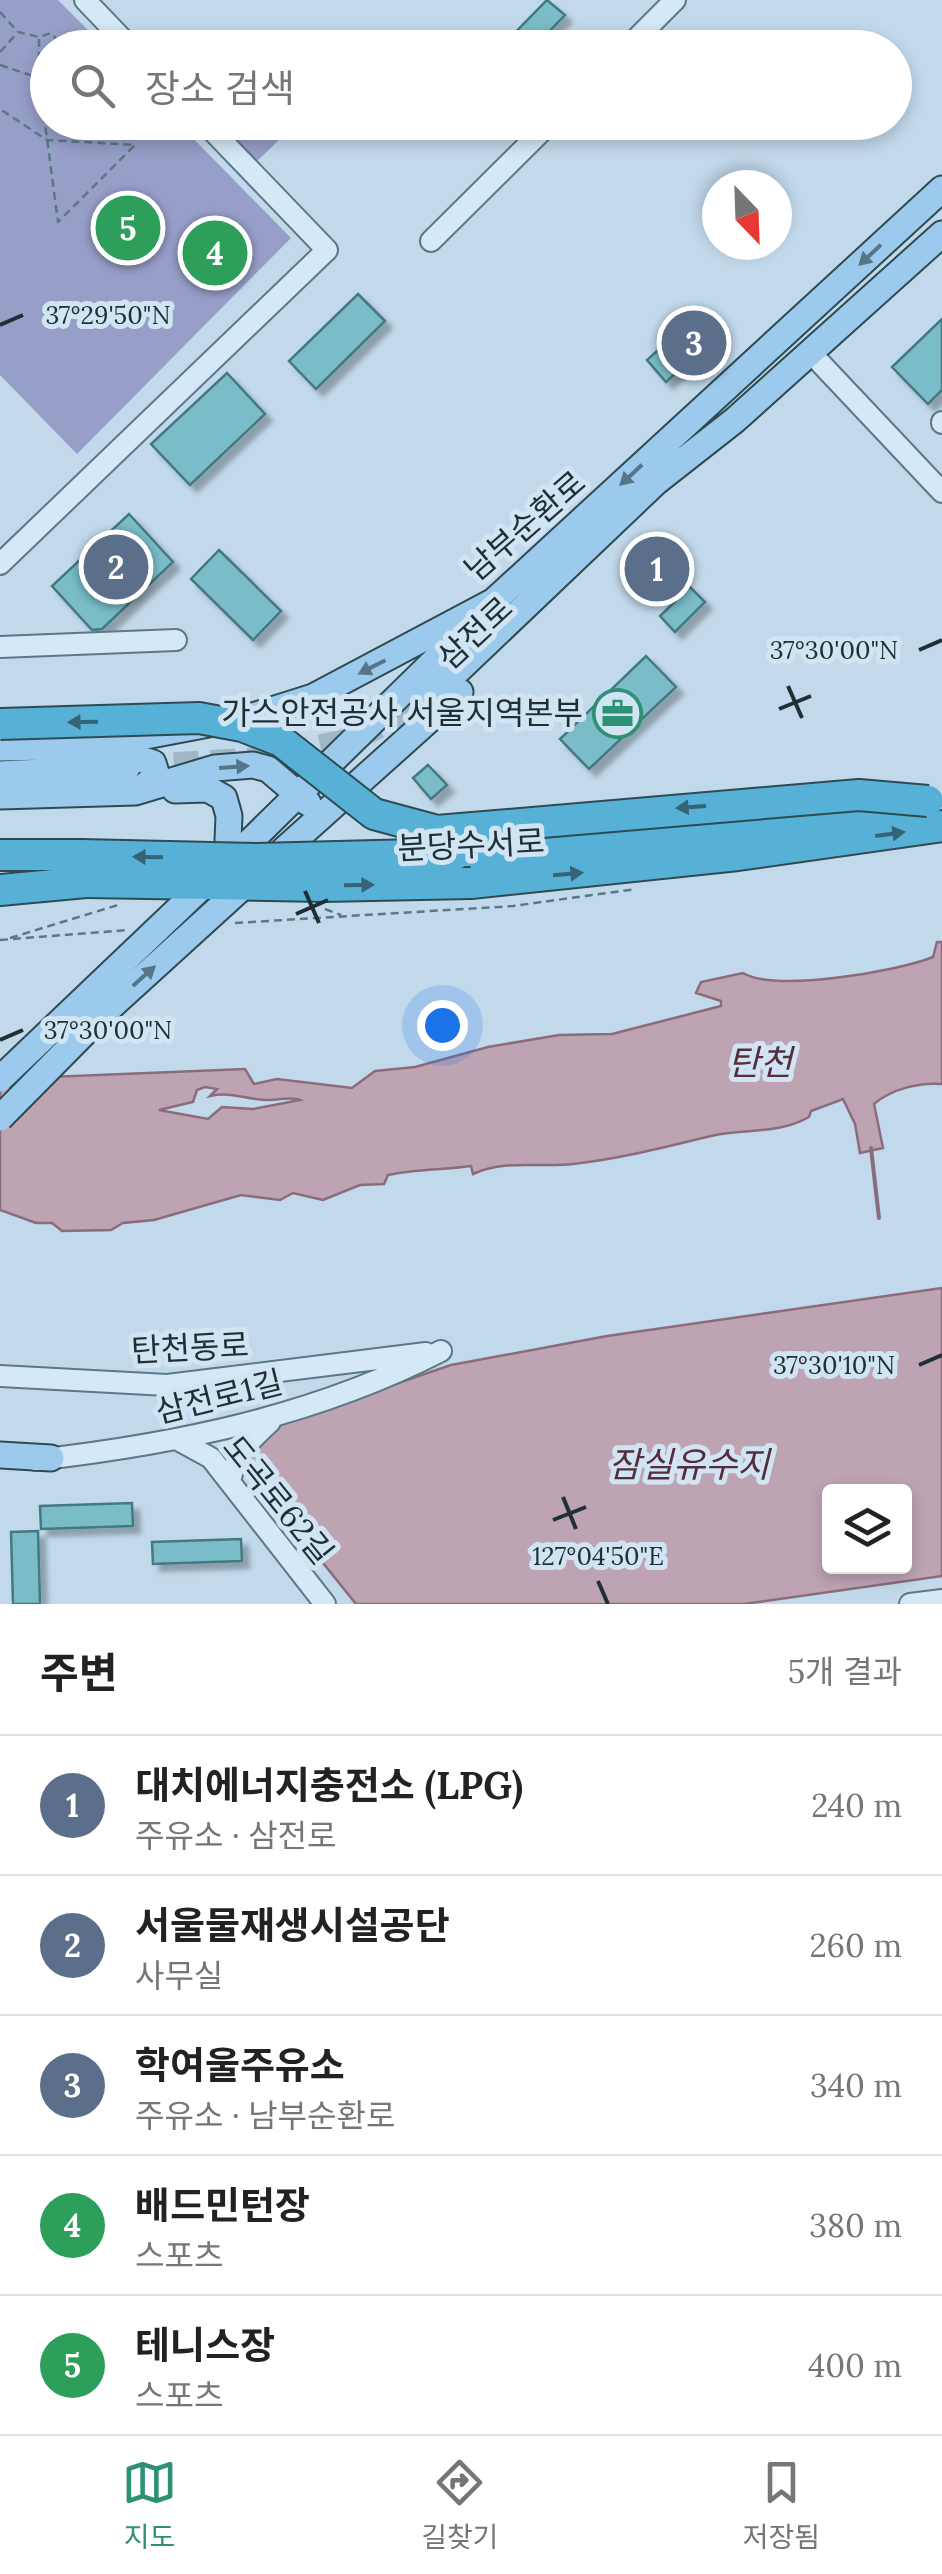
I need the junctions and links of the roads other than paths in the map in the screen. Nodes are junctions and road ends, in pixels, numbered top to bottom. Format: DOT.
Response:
graph roads {
  1 [pos="85,0"];
  2 [pos="675,0"];
  3 [pos="114,30"];
  4 [pos="645,30"];
  5 [pos="221,140"];
  6 [pos="532,140"];
  7 [pos="942,189"];
  8 [pos="942,234"];
  9 [pos="431,240"];
  10 [pos="810,352"];
  11 [pos="735,420"];
  12 [pos="942,492"];
  13 [pos="0,564"];
  14 [pos="494,602"];
  15 [pos="176,640"];
  16 [pos="0,647"];
  17 [pos="428,699"];
  18 [pos="0,724"];
  19 [pos="93,746"];
  20 [pos="0,748"];
  21 [pos="0,774"];
  22 [pos="131,780"];
  23 [pos="308,786"];
  24 [pos="0,796"];
  25 [pos="332,808"];
  26 [pos="937,808"];
  27 [pos="0,855"];
  28 [pos="225,866"];
  29 [pos="0,882"];
  30 [pos="86,882"];
  31 [pos="0,890"];
  32 [pos="0,1080"];
  33 [pos="0,1118"];
  34 [pos="441,1351"];
  35 [pos="0,1376"];
  36 [pos="278,1415"];
  37 [pos="180,1440"];
  38 [pos="0,1455"];
  39 [pos="51,1458"];
  40 [pos="0,1464"];
  41 [pos="230,1480"];
  42 [pos="942,1600"];
  43 [pos="325,1604"];
  44 [pos="910,1604"];
  1 -- 3 [label="street"];
  2 -- 4 [label="street"];
  5 -- 13 [label="street"];
  6 -- 9 [label="street"];
  7 -- 14 [label="main road, 남부순환로, one-way"];
  8 -- 10 [label="main road, 남부순환로"];
  10 -- 11 [label="main road, 남부순환로"];
  10 -- 12 [label="street"];
  11 -- 17 [label="main road, 남부순환로"];
  11 -- 25 [label="main road, 삼전로"];
  14 -- 19 [label="main road, 남부순환로, one-way"];
  14 -- 23 [label="main road, 삼전로"];
  15 -- 16 [label="street"];
  26 -- 18 [label="highway, one-way, bridge"];
  19 -- 20 [label="main road, 남부순환로"];
  19 -- 22 [label="main road"];
  19 -- 23 [label="main road"];
  21 -- 22 [label="main road"];
  22 -- 23 [label="main road, one-way"];
  22 -- 24 [label="main road"];
  22 -- 28 [label="main road"];
  23 -- 25 [label="main road"];
  23 -- 28 [label="main road, 삼전로"];
  33 -- 25 [label="main road, 삼전로, one-way, bridge"];
  26 -- 27 [label="highway, 분당수서로, one-way, bridge"];
  30 -- 26 [label="highway, 분당수서로, one-way, bridge"];
  28 -- 32 [label="main road, 삼전로, bridge"];
  29 -- 30 [label="highway, 분당수서로"];
  30 -- 31 [label="highway"];
  34 -- 35 [label="street, 탄천동로"];
  34 -- 36 [label="street, 삼전로1길"];
  36 -- 37 [label="street, 삼전로1길"];
  36 -- 41 [label="street"];
  37 -- 39 [label="street, 삼전로1길"];
  37 -- 41 [label="street, 도곡로62길"];
  38 -- 39 [label="main road"];
  39 -- 40 [label="street, 삼전로1길"];
  41 -- 43 [label="street, 도곡로62길"];
  42 -- 44 [label="street"];
}
